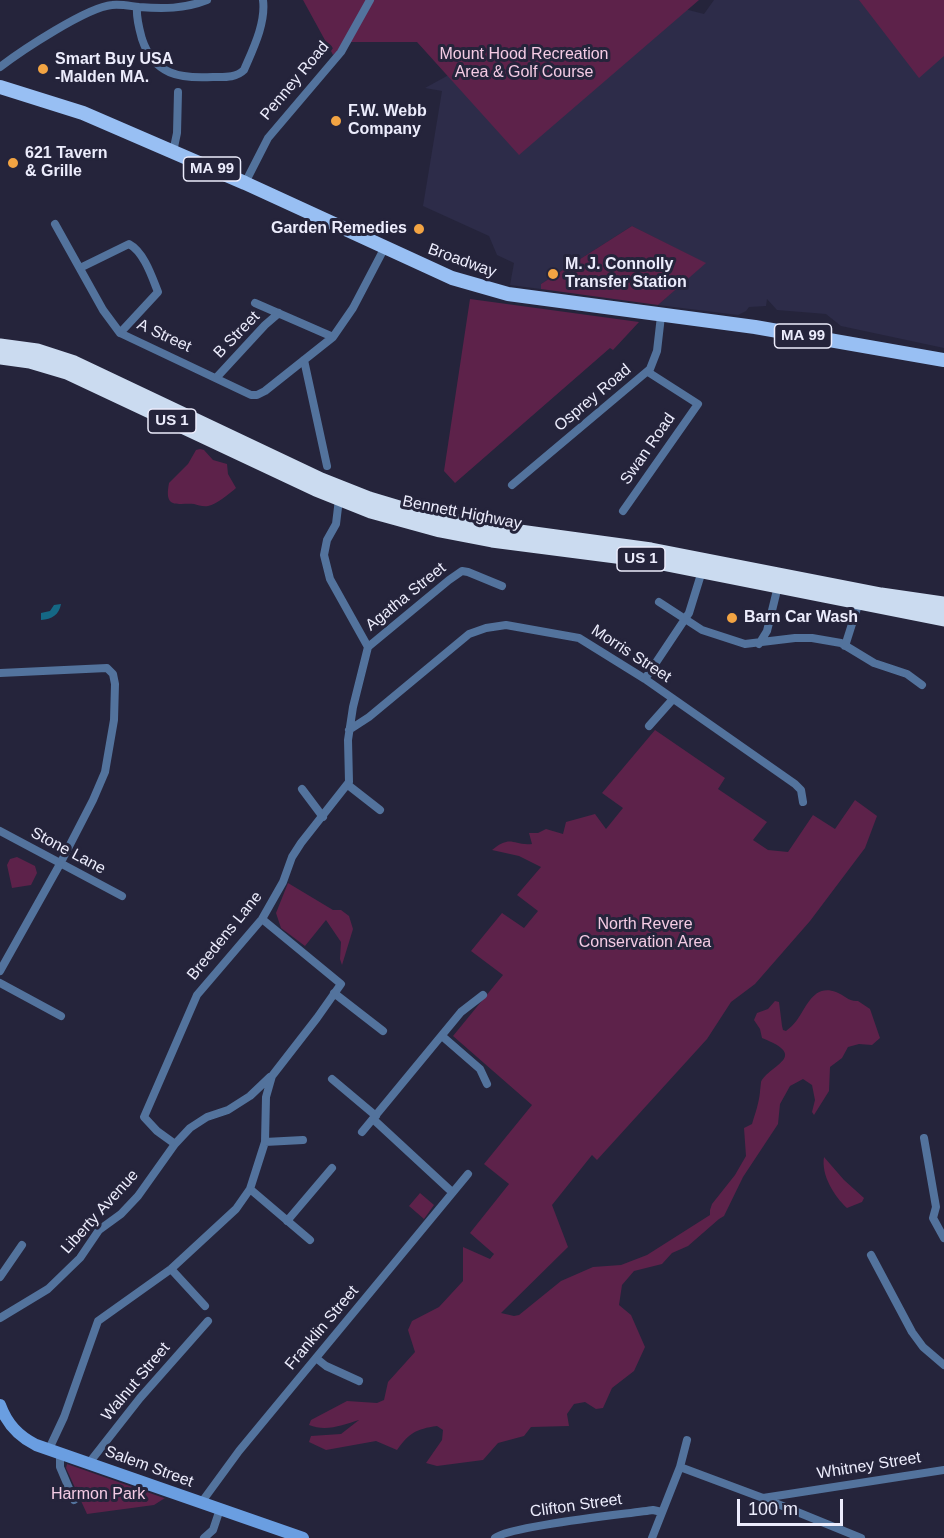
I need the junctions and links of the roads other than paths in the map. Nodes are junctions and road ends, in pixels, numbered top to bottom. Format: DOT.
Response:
graph roads {
  1 [pos="207,0"];
  2 [pos="263,0"];
  3 [pos="370,0"];
  4 [pos="123,2"];
  5 [pos="195,2"];
  6 [pos="137,7"];
  7 [pos="0,67"];
  8 [pos="0,87"];
  9 [pos="178,92"];
  10 [pos="173,152"];
  11 [pos="245,183"];
  12 [pos="55,224"];
  13 [pos="385,247"];
  14 [pos="80,268"];
  15 [pos="255,303"];
  16 [pos="279,313"];
  17 [pos="661,316"];
  18 [pos="120,333"];
  19 [pos="333,338"];
  20 [pos="0,346"];
  21 [pos="0,357"];
  22 [pos="304,360"];
  23 [pos="944,360"];
  24 [pos="648,372"];
  25 [pos="217,377"];
  26 [pos="327,466"];
  27 [pos="512,485"];
  28 [pos="339,499"];
  29 [pos="623,511"];
  30 [pos="702,571"];
  31 [pos="502,586"];
  32 [pos="778,586"];
  33 [pos="659,602"];
  34 [pos="859,602"];
  35 [pos="941,603"];
  36 [pos="944,619"];
  37 [pos="685,620"];
  38 [pos="759,644"];
  39 [pos="845,646"];
  40 [pos="368,647"];
  41 [pos="0,673"];
  42 [pos="645,679"];
  43 [pos="922,685"];
  44 [pos="673,699"];
  45 [pos="649,726"];
  46 [pos="350,730"];
  47 [pos="348,784"];
  48 [pos="302,789"];
  49 [pos="803,802"];
  50 [pos="380,810"];
  51 [pos="323,817"];
  52 [pos="0,831"];
  53 [pos="60,864"];
  54 [pos="122,896"];
  55 [pos="262,919"];
  56 [pos="0,971"];
  57 [pos="0,983"];
  58 [pos="334,993"];
  59 [pos="483,995"];
  60 [pos="61,1016"];
  61 [pos="383,1031"];
  62 [pos="442,1036"];
  63 [pos="272,1076"];
  64 [pos="332,1080"];
  65 [pos="487,1084"];
  66 [pos="374,1117"];
  67 [pos="362,1132"];
  68 [pos="924,1138"];
  69 [pos="303,1140"];
  70 [pos="265,1142"];
  71 [pos="175,1144"];
  72 [pos="332,1168"];
  73 [pos="468,1174"];
  74 [pos="250,1189"];
  75 [pos="452,1192"];
  76 [pos="287,1221"];
  77 [pos="944,1238"];
  78 [pos="310,1240"];
  79 [pos="22,1245"];
  80 [pos="871,1255"];
  81 [pos="171,1269"];
  82 [pos="0,1277"];
  83 [pos="205,1306"];
  84 [pos="0,1318"];
  85 [pos="208,1321"];
  86 [pos="316,1358"];
  87 [pos="944,1365"];
  88 [pos="359,1381"];
  89 [pos="1,1413"];
  90 [pos="687,1440"];
  91 [pos="54,1451"];
  92 [pos="89,1463"];
  93 [pos="680,1467"];
  94 [pos="944,1470"];
  95 [pos="763,1498"];
  96 [pos="74,1500"];
  97 [pos="201,1503"];
  98 [pos="220,1509"];
  99 [pos="662,1512"];
  100 [pos="204,1538"];
  101 [pos="303,1538"];
  102 [pos="495,1538"];
  103 [pos="652,1538"];
  104 [pos="861,1538"];
  1 -- 5 [label="street"];
  2 -- 6 [label="street"];
  3 -- 11 [label="street, Penney Road"];
  4 -- 6 [label="street"];
  4 -- 7 [label="street"];
  5 -- 6 [label="street"];
  8 -- 10 [label="main road, Broadway / MA 99"];
  9 -- 10 [label="street"];
  10 -- 11 [label="main road, Broadway / MA 99"];
  11 -- 13 [label="main road, Broadway / MA 99"];
  12 -- 14 [label="street, A Street"];
  13 -- 17 [label="main road, Broadway / MA 99"];
  13 -- 19 [label="street"];
  14 -- 18 [label="street, A Street"];
  14 -- 18 [label="street"];
  15 -- 16 [label="street, B Street"];
  16 -- 19 [label="street, B Street"];
  16 -- 25 [label="street, B Street"];
  17 -- 23 [label="main road, Broadway / MA 99"];
  17 -- 24 [label="street, Osprey Road"];
  18 -- 25 [label="street, A Street"];
  19 -- 22 [label="street"];
  20 -- 35 [label="highway, Bennett Highway / US 1"];
  21 -- 28 [label="highway, Bennett Highway / US 1"];
  22 -- 25 [label="street, A Street"];
  22 -- 26 [label="street"];
  24 -- 27 [label="street, Osprey Road"];
  24 -- 29 [label="street, Swan Road"];
  28 -- 30 [label="highway, Bennett Highway / US 1"];
  28 -- 40 [label="street"];
  30 -- 32 [label="highway, Bennett Highway / US 1"];
  30 -- 37 [label="street"];
  31 -- 40 [label="street, Agatha Street"];
  32 -- 34 [label="highway, Bennett Highway / US 1"];
  32 -- 38 [label="street"];
  33 -- 37 [label="street"];
  34 -- 36 [label="highway, Bennett Highway / US 1"];
  34 -- 39 [label="street"];
  37 -- 38 [label="street"];
  37 -- 42 [label="street"];
  38 -- 39 [label="street"];
  39 -- 43 [label="street"];
  40 -- 46 [label="street"];
  41 -- 53 [label="street"];
  42 -- 44 [label="street, Morris Street"];
  42 -- 46 [label="street, Morris Street"];
  44 -- 45 [label="street"];
  44 -- 49 [label="street, Morris Street"];
  46 -- 47 [label="street"];
  47 -- 50 [label="street"];
  47 -- 51 [label="street, Breedens Lane"];
  48 -- 51 [label="street"];
  51 -- 55 [label="street, Breedens Lane"];
  52 -- 53 [label="street, Stone Lane"];
  53 -- 54 [label="street, Stone Lane"];
  53 -- 56 [label="street"];
  55 -- 58 [label="street"];
  55 -- 71 [label="street, Breedens Lane"];
  57 -- 60 [label="street"];
  58 -- 61 [label="street"];
  58 -- 63 [label="street"];
  59 -- 62 [label="street"];
  62 -- 65 [label="street"];
  62 -- 66 [label="street"];
  63 -- 70 [label="street"];
  63 -- 71 [label="street, Liberty Avenue"];
  64 -- 66 [label="street"];
  66 -- 67 [label="street"];
  66 -- 75 [label="street"];
  68 -- 77 [label="street"];
  69 -- 70 [label="street"];
  70 -- 74 [label="street"];
  71 -- 84 [label="street, Liberty Avenue"];
  72 -- 76 [label="street"];
  73 -- 75 [label="street, Franklin Street"];
  74 -- 76 [label="street"];
  74 -- 81 [label="street"];
  75 -- 86 [label="street, Franklin Street"];
  76 -- 78 [label="street"];
  79 -- 82 [label="street"];
  80 -- 87 [label="street"];
  81 -- 83 [label="street"];
  81 -- 91 [label="street"];
  85 -- 92 [label="street, Walnut Street"];
  86 -- 88 [label="street"];
  86 -- 97 [label="street, Franklin Street"];
  89 -- 91 [label="main road, Salem Street"];
  90 -- 93 [label="street"];
  91 -- 92 [label="main road, Salem Street"];
  91 -- 96 [label="street"];
  92 -- 97 [label="main road, Salem Street"];
  93 -- 95 [label="street"];
  93 -- 99 [label="street"];
  94 -- 95 [label="street, Whitney Street"];
  95 -- 104 [label="street"];
  97 -- 98 [label="main road, Salem Street"];
  98 -- 100 [label="street"];
  98 -- 101 [label="main road, Salem Street"];
  99 -- 102 [label="street, Clifton Street"];
  99 -- 103 [label="street"];
}
